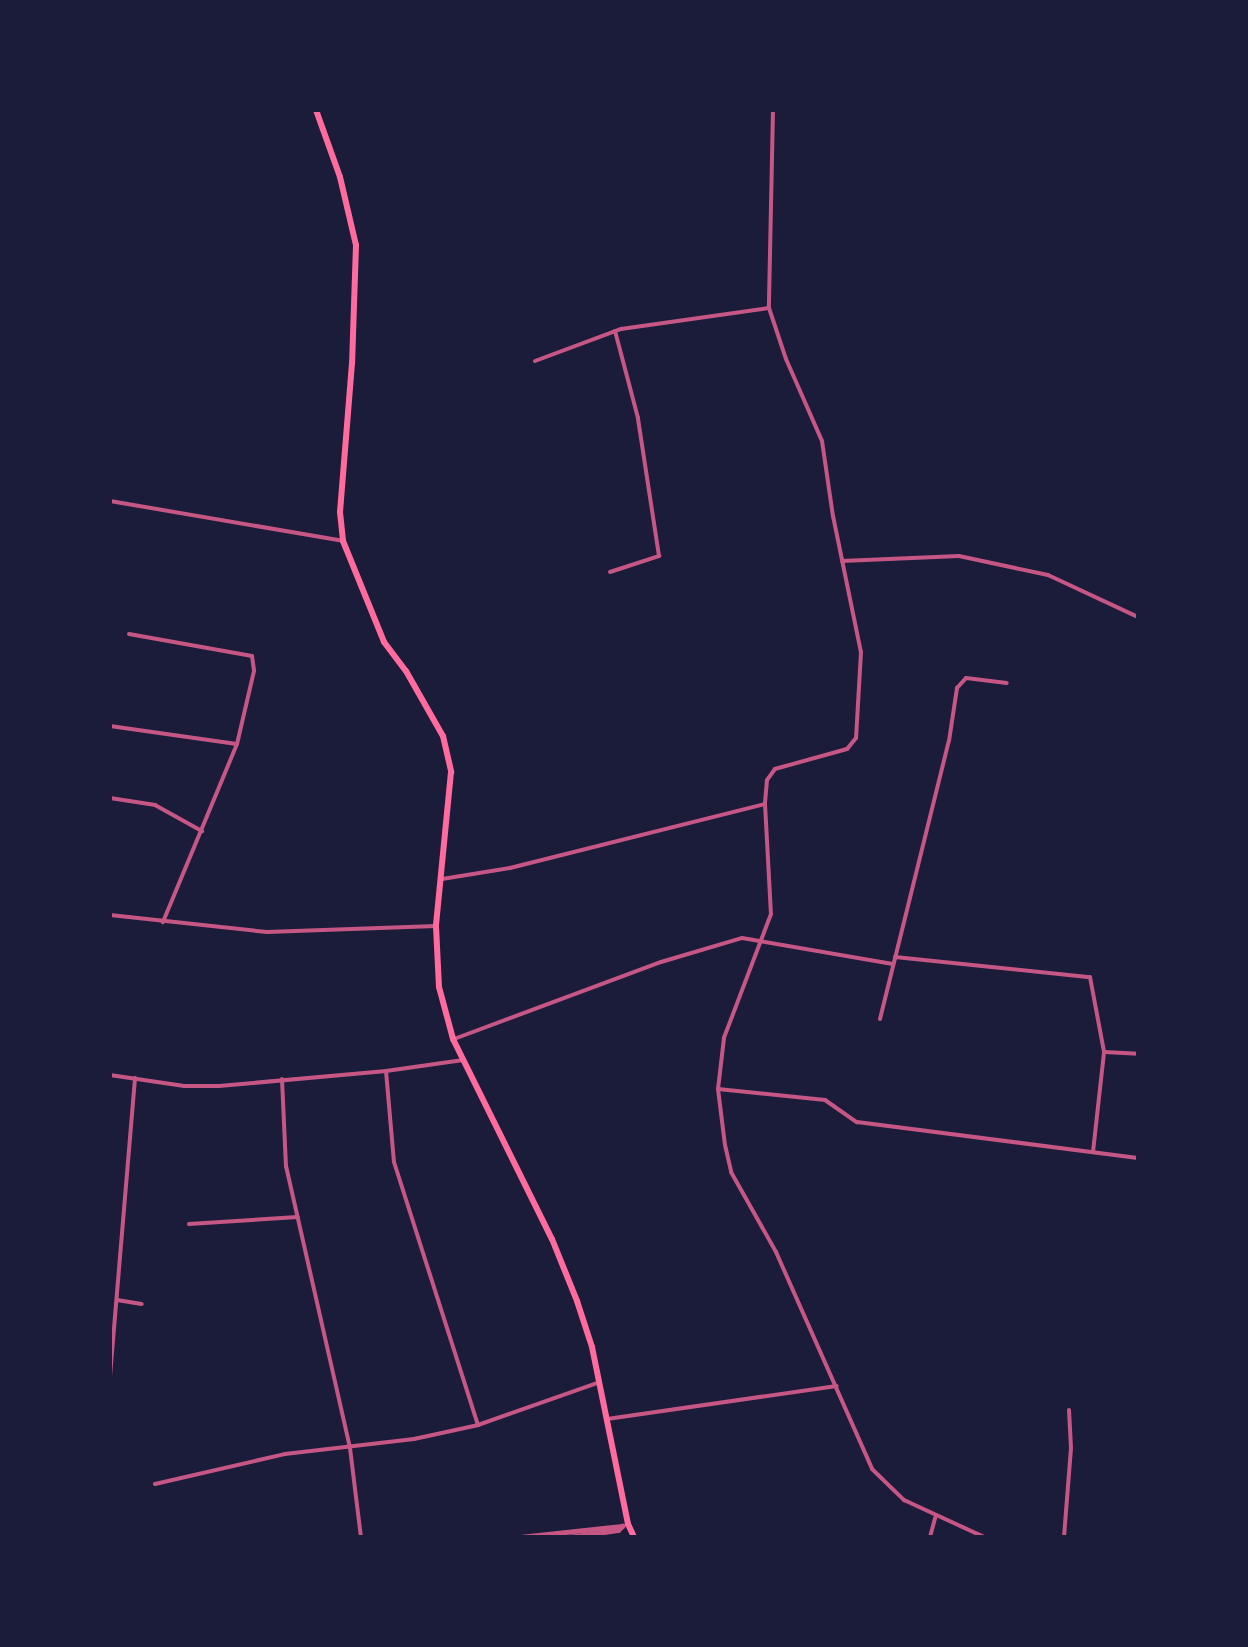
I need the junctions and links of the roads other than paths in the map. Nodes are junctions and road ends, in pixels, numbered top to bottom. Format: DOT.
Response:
graph roads {
  1 [pos="316,110"];
  2 [pos="773,110"];
  3 [pos="769,308"];
  4 [pos="615,331"];
  5 [pos="535,361"];
  6 [pos="110,501"];
  7 [pos="343,541"];
  8 [pos="842,561"];
  9 [pos="610,572"];
  10 [pos="1138,617"];
  11 [pos="129,634"];
  12 [pos="1007,683"];
  13 [pos="110,726"];
  14 [pos="237,744"];
  15 [pos="110,798"];
  16 [pos="765,804"];
  17 [pos="202,831"];
  18 [pos="442,879"];
  19 [pos="110,915"];
  20 [pos="163,922"];
  21 [pos="436,926"];
  22 [pos="763,941"];
  23 [pos="895,957"];
  24 [pos="893,964"];
  25 [pos="880,1019"];
  26 [pos="453,1039"];
  27 [pos="1104,1052"];
  28 [pos="1138,1054"];
  29 [pos="463,1060"];
  30 [pos="386,1071"];
  31 [pos="110,1075"];
  32 [pos="135,1078"];
  33 [pos="282,1079"];
  34 [pos="718,1089"];
  35 [pos="1093,1152"];
  36 [pos="1138,1158"];
  37 [pos="298,1217"];
  38 [pos="189,1224"];
  39 [pos="117,1300"];
  40 [pos="142,1304"];
  41 [pos="110,1376"];
  42 [pos="600,1382"];
  43 [pos="837,1386"];
  44 [pos="1069,1410"];
  45 [pos="607,1419"];
  46 [pos="478,1425"];
  47 [pos="350,1448"];
  48 [pos="155,1484"];
  49 [pos="935,1518"];
  50 [pos="625,1525"];
  51 [pos="361,1537"];
  52 [pos="520,1537"];
  53 [pos="569,1537"];
  54 [pos="634,1537"];
  55 [pos="930,1537"];
  56 [pos="984,1537"];
  57 [pos="1064,1537"];
  1 -- 7 [label="main road"];
  2 -- 3 [label="street"];
  3 -- 4 [label="street"];
  3 -- 8 [label="street"];
  4 -- 5 [label="street"];
  4 -- 9 [label="street"];
  6 -- 7 [label="street"];
  7 -- 18 [label="main road"];
  8 -- 10 [label="street"];
  8 -- 16 [label="street"];
  11 -- 14 [label="street"];
  12 -- 23 [label="street"];
  13 -- 14 [label="street"];
  14 -- 17 [label="street"];
  15 -- 17 [label="street"];
  16 -- 18 [label="street"];
  16 -- 22 [label="street"];
  17 -- 20 [label="street"];
  18 -- 21 [label="main road"];
  19 -- 20 [label="street"];
  20 -- 21 [label="street"];
  21 -- 26 [label="main road"];
  22 -- 24 [label="street"];
  22 -- 26 [label="street"];
  22 -- 34 [label="street"];
  23 -- 24 [label="street"];
  23 -- 27 [label="street"];
  24 -- 25 [label="street"];
  26 -- 29 [label="main road"];
  27 -- 28 [label="street"];
  27 -- 35 [label="street"];
  29 -- 30 [label="street"];
  29 -- 42 [label="main road"];
  30 -- 33 [label="street"];
  30 -- 46 [label="street"];
  31 -- 32 [label="street"];
  32 -- 33 [label="street"];
  32 -- 39 [label="street"];
  33 -- 37 [label="street"];
  34 -- 35 [label="street"];
  34 -- 43 [label="street"];
  35 -- 36 [label="street"];
  37 -- 38 [label="street"];
  37 -- 47 [label="street"];
  39 -- 40 [label="street"];
  39 -- 41 [label="street"];
  42 -- 45 [label="main road"];
  42 -- 46 [label="street"];
  43 -- 45 [label="street"];
  43 -- 49 [label="street"];
  44 -- 57 [label="street"];
  45 -- 50 [label="main road"];
  46 -- 47 [label="street"];
  47 -- 48 [label="street"];
  47 -- 51 [label="street"];
  49 -- 55 [label="street"];
  49 -- 56 [label="street"];
  50 -- 52 [label="street"];
  50 -- 53 [label="street"];
  50 -- 54 [label="main road"];
}
